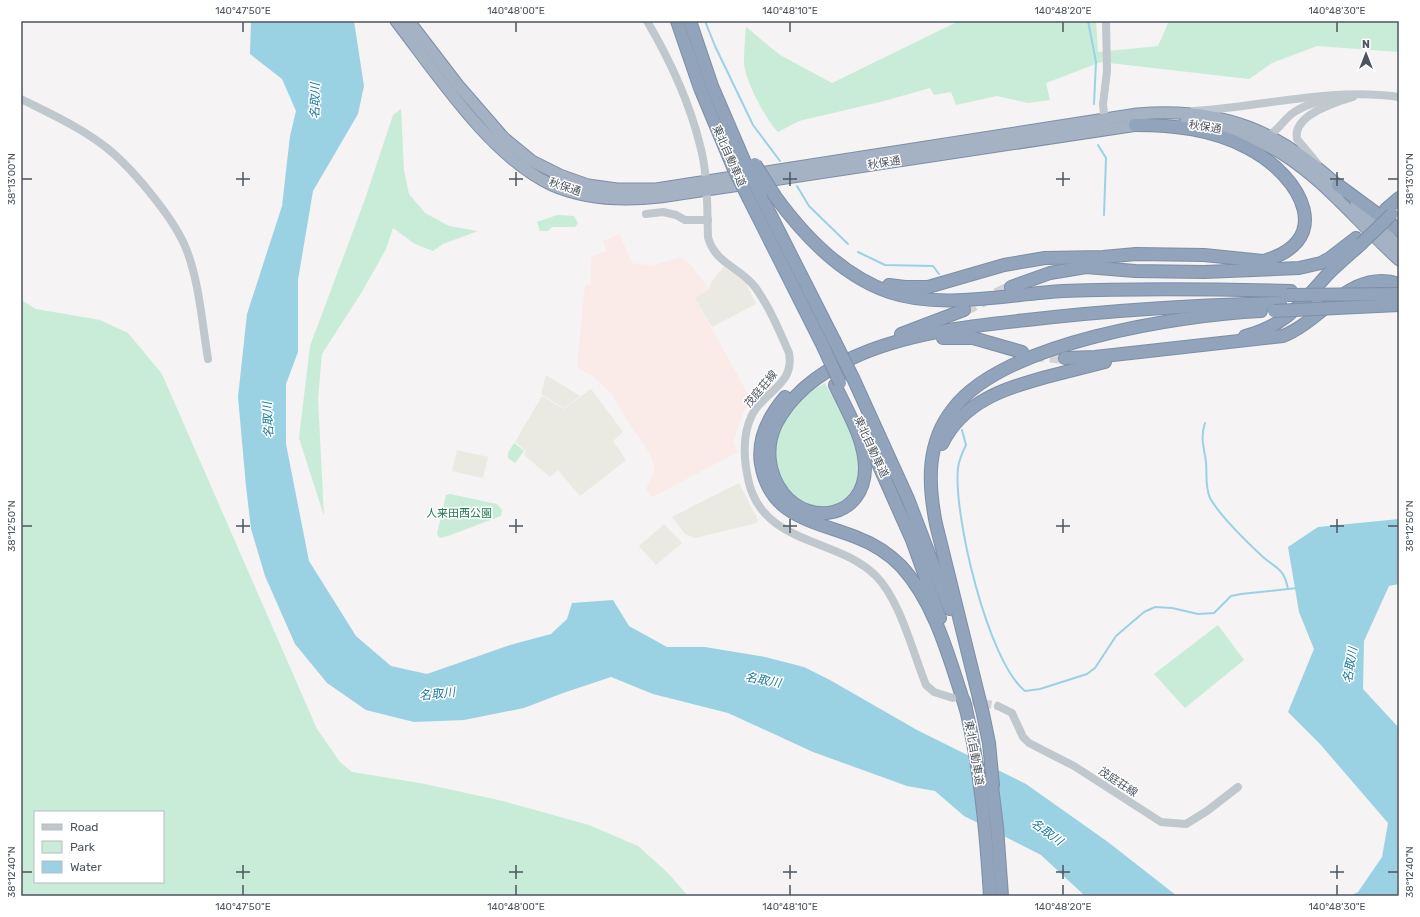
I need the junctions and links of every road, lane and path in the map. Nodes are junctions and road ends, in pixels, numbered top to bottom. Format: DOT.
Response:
graph roads {
  1 [pos="396,21"];
  2 [pos="409,21"];
  3 [pos="647,21"];
  4 [pos="677,21"];
  5 [pos="690,21"];
  6 [pos="1105,22"];
  7 [pos="1375,94"];
  8 [pos="1360,95"];
  9 [pos="1399,97"];
  10 [pos="21,99"];
  11 [pos="1165,112"];
  12 [pos="1106,124"];
  13 [pos="1135,125"];
  14 [pos="1270,136"];
  15 [pos="1255,139"];
  16 [pos="750,165"];
  17 [pos="1322,169"];
  18 [pos="1338,185"];
  19 [pos="706,186"];
  20 [pos="1399,198"];
  21 [pos="1392,210"];
  22 [pos="646,214"];
  23 [pos="708,220"];
  24 [pos="1399,230"];
  25 [pos="1359,241"];
  26 [pos="1399,247"];
  27 [pos="1136,254"];
  28 [pos="1075,258"];
  29 [pos="1225,258"];
  30 [pos="1399,260"];
  31 [pos="1111,262"];
  32 [pos="1246,265"];
  33 [pos="1265,265"];
  34 [pos="844,267"];
  35 [pos="1086,268"];
  36 [pos="1135,271"];
  37 [pos="1224,271"];
  38 [pos="1399,284"];
  39 [pos="1011,287"];
  40 [pos="1399,293"];
  41 [pos="1283,300"];
  42 [pos="1399,304"];
  43 [pos="964,310"];
  44 [pos="887,339"];
  45 [pos="1204,345"];
  46 [pos="869,351"];
  47 [pos="1153,351"];
  48 [pos="1022,352"];
  49 [pos="1065,358"];
  50 [pos="208,359"];
  51 [pos="838,384"];
  52 [pos="942,546"];
  53 [pos="953,698"];
  54 [pos="998,706"];
  55 [pos="966,709"];
  56 [pos="987,742"];
  57 [pos="1238,786"];
  58 [pos="990,896"];
  59 [pos="1002,896"];
  1 -- 19 [label="highway, 秋保通"];
  2 -- 19 [label="highway, 秋保通"];
  3 -- 19 [label="street, 茂庭荘線"];
  4 -- 51 [label="highway, 東北自動車道, bridge"];
  5 -- 16 [label="highway"];
  6 -- 12 [label="street"];
  7 -- 8 [label="street"];
  7 -- 9 [label="street"];
  7 -- 11 [label="street"];
  8 -- 14 [label="street"];
  8 -- 17 [label="street"];
  10 -- 50 [label="street"];
  11 -- 12 [label="highway, 秋保通"];
  11 -- 14 [label="highway, 秋保通"];
  12 -- 13 [label="highway, 秋保通"];
  12 -- 19 [label="highway, 秋保通"];
  13 -- 15 [label="highway, 秋保通"];
  13 -- 33 [label="highway"];
  14 -- 15 [label="street"];
  14 -- 17 [label="highway, 秋保通"];
  15 -- 30 [label="highway, 秋保通"];
  16 -- 34 [label="highway, bridge"];
  16 -- 56 [label="highway, 東北自動車道, bridge"];
  17 -- 18 [label="highway, 秋保通"];
  18 -- 24 [label="highway"];
  18 -- 26 [label="highway, 秋保通"];
  19 -- 23 [label="street, 茂庭荘線"];
  20 -- 21 [label="highway"];
  21 -- 25 [label="highway, bridge"];
  22 -- 23 [label="street"];
  23 -- 53 [label="street, 茂庭荘線"];
  25 -- 33 [label="highway"];
  25 -- 45 [label="highway"];
  27 -- 28 [label="highway"];
  27 -- 29 [label="highway"];
  27 -- 31 [label="highway"];
  28 -- 31 [label="highway"];
  28 -- 34 [label="highway"];
  29 -- 32 [label="highway"];
  29 -- 33 [label="highway"];
  31 -- 32 [label="highway"];
  31 -- 35 [label="highway"];
  31 -- 36 [label="highway"];
  32 -- 33 [label="highway"];
  32 -- 37 [label="highway"];
  33 -- 37 [label="highway"];
  34 -- 41 [label="highway"];
  35 -- 36 [label="highway"];
  35 -- 39 [label="highway"];
  36 -- 37 [label="highway"];
  38 -- 45 [label="highway"];
  40 -- 41 [label="highway, bridge"];
  41 -- 42 [label="highway, bridge"];
  41 -- 44 [label="highway"];
  41 -- 46 [label="highway"];
  41 -- 52 [label="highway"];
  43 -- 44 [label="highway"];
  44 -- 55 [label="highway"];
  45 -- 47 [label="highway"];
  46 -- 48 [label="highway"];
  46 -- 51 [label="highway"];
  47 -- 49 [label="highway"];
  47 -- 52 [label="highway"];
  51 -- 55 [label="highway, 東北自動車道"];
  52 -- 56 [label="highway"];
  54 -- 57 [label="street, 茂庭荘線"];
  55 -- 58 [label="highway, 東北自動車道"];
  56 -- 59 [label="highway, 東北自動車道"];
}
